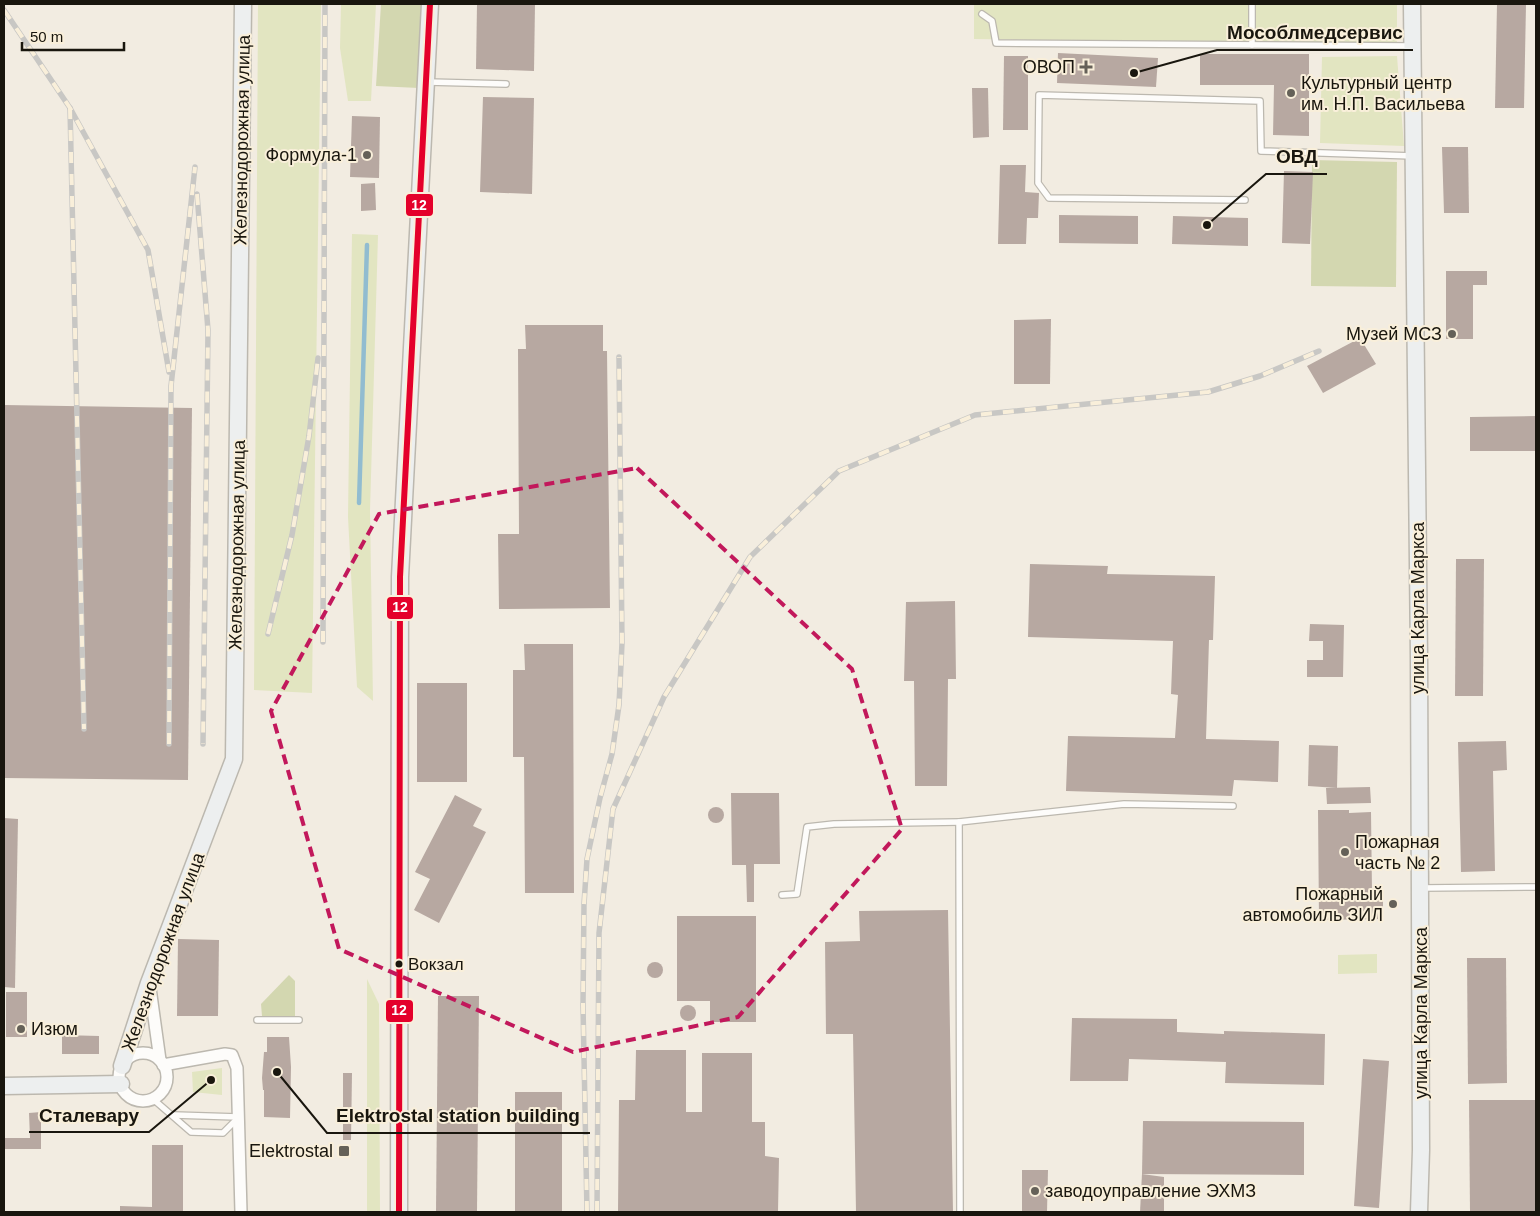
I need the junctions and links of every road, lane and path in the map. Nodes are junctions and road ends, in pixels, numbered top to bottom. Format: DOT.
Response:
graph roads {
  1 [pos="243,4"];
  2 [pos="430,4"];
  3 [pos="1252,4"];
  4 [pos="1412,4"];
  5 [pos="982,14"];
  6 [pos="1252,45"];
  7 [pos="1412,46"];
  8 [pos="426,82"];
  9 [pos="506,84"];
  10 [pos="1415,156"];
  11 [pos="1245,200"];
  12 [pos="1233,806"];
  13 [pos="959,822"];
  14 [pos="1536,887"];
  15 [pos="1420,888"];
  16 [pos="782,895"];
  17 [pos="149,983"];
  18 [pos="256,1020"];
  19 [pos="300,1020"];
  20 [pos="162,1062"];
  21 [pos="122,1066"];
  22 [pos="120,1084"];
  23 [pos="4,1086"];
  24 [pos="153,1099"];
  25 [pos="174,1116"];
  26 [pos="238,1117"];
  27 [pos="241,1212"];
  28 [pos="399,1212"];
  29 [pos="960,1212"];
  30 [pos="1418,1212"];
  1 -- 17 [label="street, Железнодорожная улица"];
  2 -- 8 [label="street"];
  3 -- 6 [label="lane"];
  4 -- 7 [label="street, улица Карла Маркса"];
  5 -- 6 [label="lane"];
  6 -- 7 [label="lane"];
  7 -- 10 [label="street, улица Карла Маркса"];
  8 -- 9 [label="lane"];
  8 -- 28 [label="street"];
  10 -- 11 [label="lane"];
  10 -- 15 [label="street, улица Карла Маркса"];
  12 -- 13 [label="lane"];
  13 -- 16 [label="lane"];
  13 -- 29 [label="lane"];
  14 -- 15 [label="lane"];
  15 -- 30 [label="street, улица Карла Маркса"];
  17 -- 20 [label="street"];
  17 -- 21 [label="street, Железнодорожная улица"];
  18 -- 19 [label="lane"];
  20 -- 21 [label="street"];
  20 -- 24 [label="street"];
  20 -- 26 [label="street"];
  21 -- 22 [label="street"];
  22 -- 23 [label="street"];
  22 -- 24 [label="street"];
  24 -- 25 [label="lane"];
  25 -- 26 [label="lane"];
  25 -- 26 [label="lane"];
  26 -- 27 [label="street"];
}
